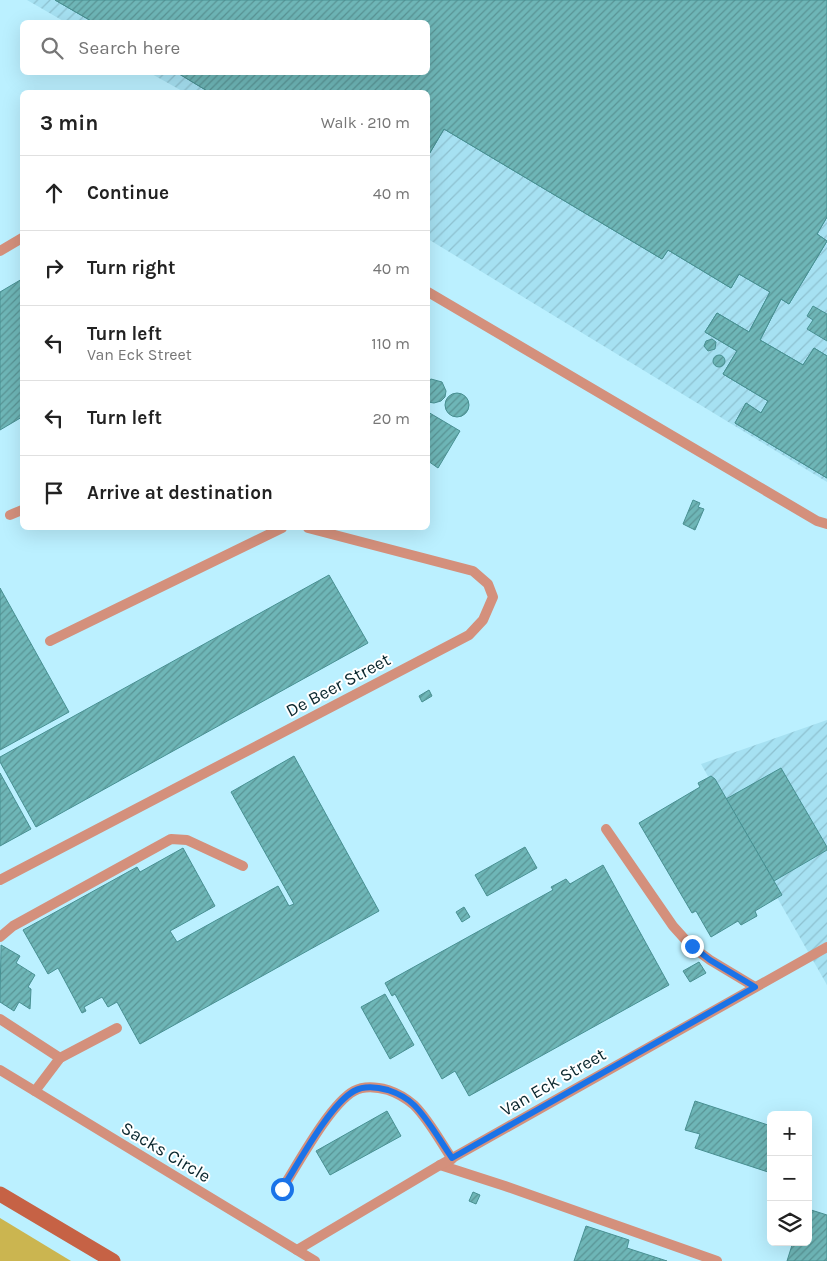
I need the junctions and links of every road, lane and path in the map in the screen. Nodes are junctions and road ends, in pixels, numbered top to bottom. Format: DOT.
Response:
graph roads {
  1 [pos="20,239"];
  2 [pos="0,251"];
  3 [pos="430,293"];
  4 [pos="20,511"];
  5 [pos="10,515"];
  6 [pos="827,524"];
  7 [pos="278,530"];
  8 [pos="316,530"];
  9 [pos="50,641"];
  10 [pos="606,829"];
  11 [pos="243,866"];
  12 [pos="0,880"];
  13 [pos="0,936"];
  14 [pos="827,946"];
  15 [pos="755,987"];
  16 [pos="0,1019"];
  17 [pos="116,1028"];
  18 [pos="60,1058"];
  19 [pos="0,1070"];
  20 [pos="34,1091"];
  21 [pos="452,1158"];
  22 [pos="440,1165"];
  23 [pos="282,1189"];
  24 [pos="0,1194"];
  25 [pos="297,1250"];
  26 [pos="113,1261"];
  27 [pos="315,1261"];
  28 [pos="717,1261"];
  1 -- 2 [label="lane"];
  3 -- 6 [label="lane"];
  4 -- 5 [label="lane"];
  7 -- 9 [label="lane"];
  8 -- 12 [label="lane, De Beer Street"];
  10 -- 15 [label="lane"];
  11 -- 13 [label="lane"];
  14 -- 15 [label="lane, Van Eck Street"];
  15 -- 21 [label="lane, Van Eck Street"];
  16 -- 18 [label="lane"];
  17 -- 18 [label="lane"];
  18 -- 20 [label="lane"];
  19 -- 20 [label="lane, Sacks Circle"];
  20 -- 25 [label="lane, Sacks Circle"];
  21 -- 22 [label="lane, Van Eck Street"];
  21 -- 23 [label="lane"];
  22 -- 25 [label="lane, Van Eck Street"];
  22 -- 28 [label="lane"];
  24 -- 26 [label="street"];
  25 -- 27 [label="lane, Sacks Circle"];
}
